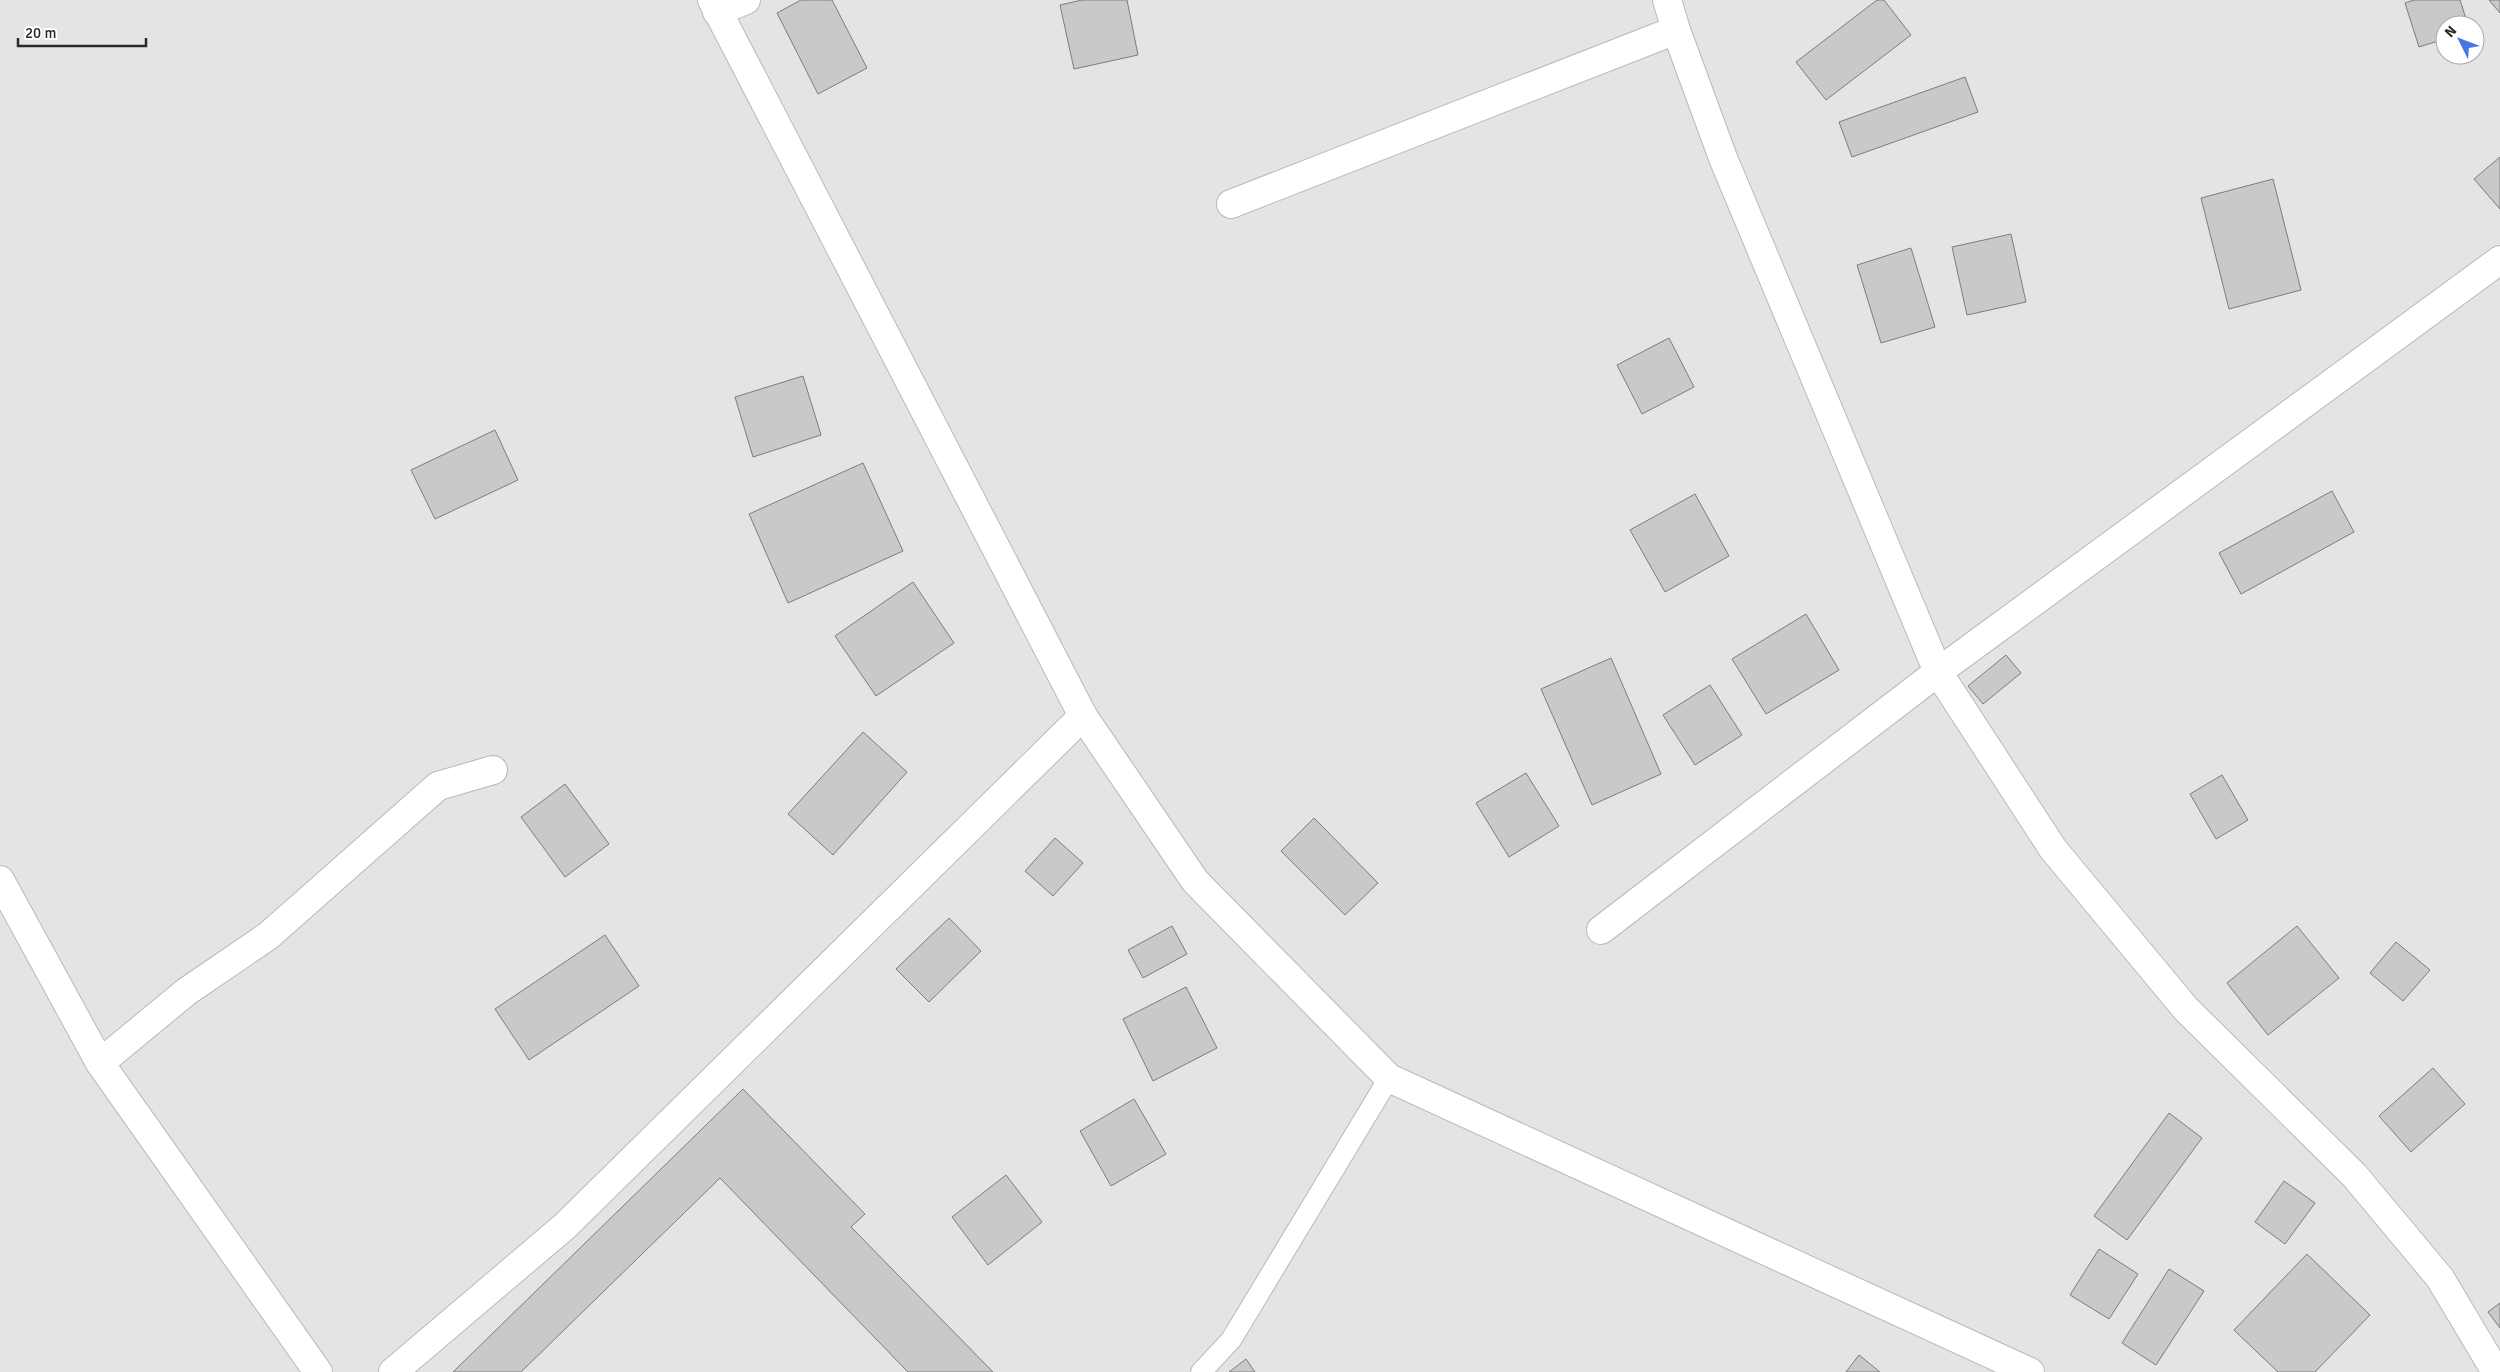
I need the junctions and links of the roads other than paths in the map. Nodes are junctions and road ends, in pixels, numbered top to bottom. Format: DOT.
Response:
graph roads {
  1 [pos="746,0"];
  2 [pos="1668,0"];
  3 [pos="715,6"];
  4 [pos="1676,30"];
  5 [pos="1231,204"];
  6 [pos="2500,260"];
  7 [pos="1938,672"];
  8 [pos="1083,716"];
  9 [pos="493,770"];
  10 [pos="0,880"];
  11 [pos="1601,930"];
  12 [pos="100,1063"];
  13 [pos="1389,1078"];
  14 [pos="318,1372"];
  15 [pos="393,1372"];
  16 [pos="1200,1372"];
  17 [pos="2030,1372"];
  18 [pos="2496,1372"];
  1 -- 3 [label="street"];
  2 -- 4 [label="street"];
  3 -- 8 [label="street"];
  4 -- 5 [label="street"];
  4 -- 7 [label="street"];
  6 -- 7 [label="street"];
  7 -- 11 [label="street"];
  7 -- 18 [label="street"];
  8 -- 13 [label="street"];
  8 -- 15 [label="street"];
  9 -- 12 [label="street"];
  10 -- 12 [label="street"];
  12 -- 14 [label="street"];
  13 -- 16 [label="lane"];
  13 -- 17 [label="street"];
}
